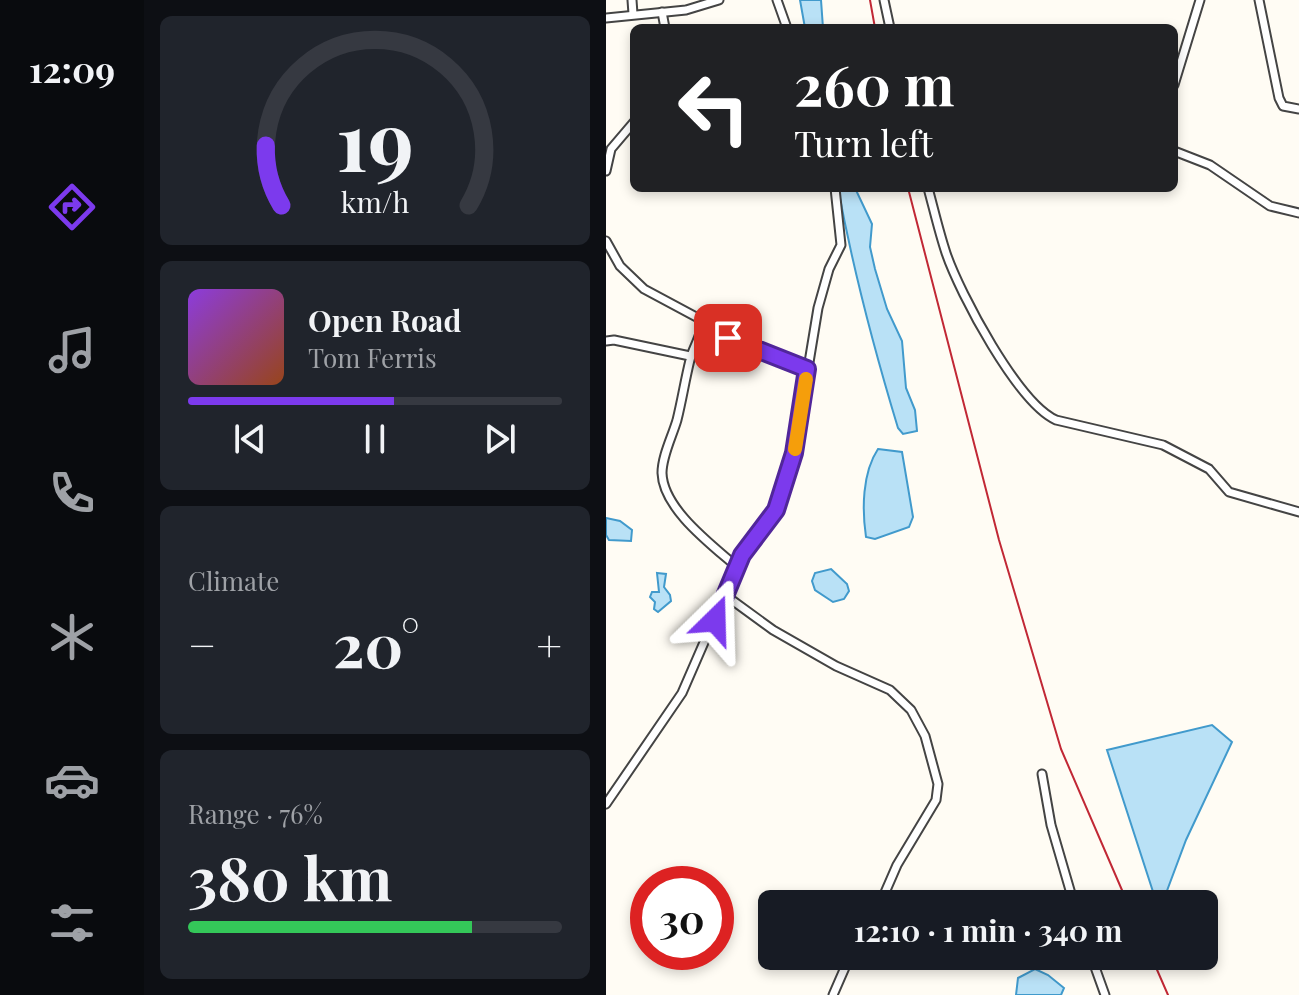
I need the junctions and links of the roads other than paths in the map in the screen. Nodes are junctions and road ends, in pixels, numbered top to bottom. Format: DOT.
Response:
graph roads {
  1 [pos="632,0"];
  2 [pos="719,0"];
  3 [pos="777,0"];
  4 [pos="884,0"];
  5 [pos="1200,0"];
  6 [pos="1259,0"];
  7 [pos="662,12"];
  8 [pos="633,14"];
  9 [pos="606,18"];
  10 [pos="664,24"];
  11 [pos="786,24"];
  12 [pos="889,24"];
  13 [pos="1178,72"];
  14 [pos="1299,109"];
  15 [pos="630,127"];
  16 [pos="1178,153"];
  17 [pos="606,171"];
  18 [pos="835,192"];
  19 [pos="929,192"];
  20 [pos="1299,213"];
  21 [pos="606,241"];
  22 [pos="702,328"];
  23 [pos="606,341"];
  24 [pos="690,356"];
  25 [pos="807,369"];
  26 [pos="1299,512"];
  27 [pos="737,567"];
  28 [pos="725,595"];
  29 [pos="1042,774"];
  30 [pos="606,804"];
  31 [pos="886,890"];
  32 [pos="1070,890"];
  33 [pos="844,970"];
  34 [pos="1096,970"];
  35 [pos="833,995"];
  36 [pos="1105,995"];
  1 -- 8 [label="street"];
  2 -- 7 [label="street"];
  3 -- 11 [label="street"];
  4 -- 12 [label="street"];
  5 -- 13 [label="street"];
  6 -- 14 [label="street"];
  7 -- 8 [label="street"];
  7 -- 10 [label="street"];
  8 -- 9 [label="street"];
  15 -- 17 [label="street"];
  16 -- 20 [label="street"];
  18 -- 25 [label="street"];
  19 -- 26 [label="street"];
  21 -- 22 [label="street"];
  22 -- 24 [label="street"];
  22 -- 25 [label="street"];
  23 -- 24 [label="street"];
  24 -- 27 [label="street"];
  25 -- 27 [label="street"];
  27 -- 28 [label="street"];
  28 -- 30 [label="street"];
  28 -- 31 [label="street"];
  29 -- 32 [label="street"];
  33 -- 35 [label="street"];
  34 -- 36 [label="street"];
}
